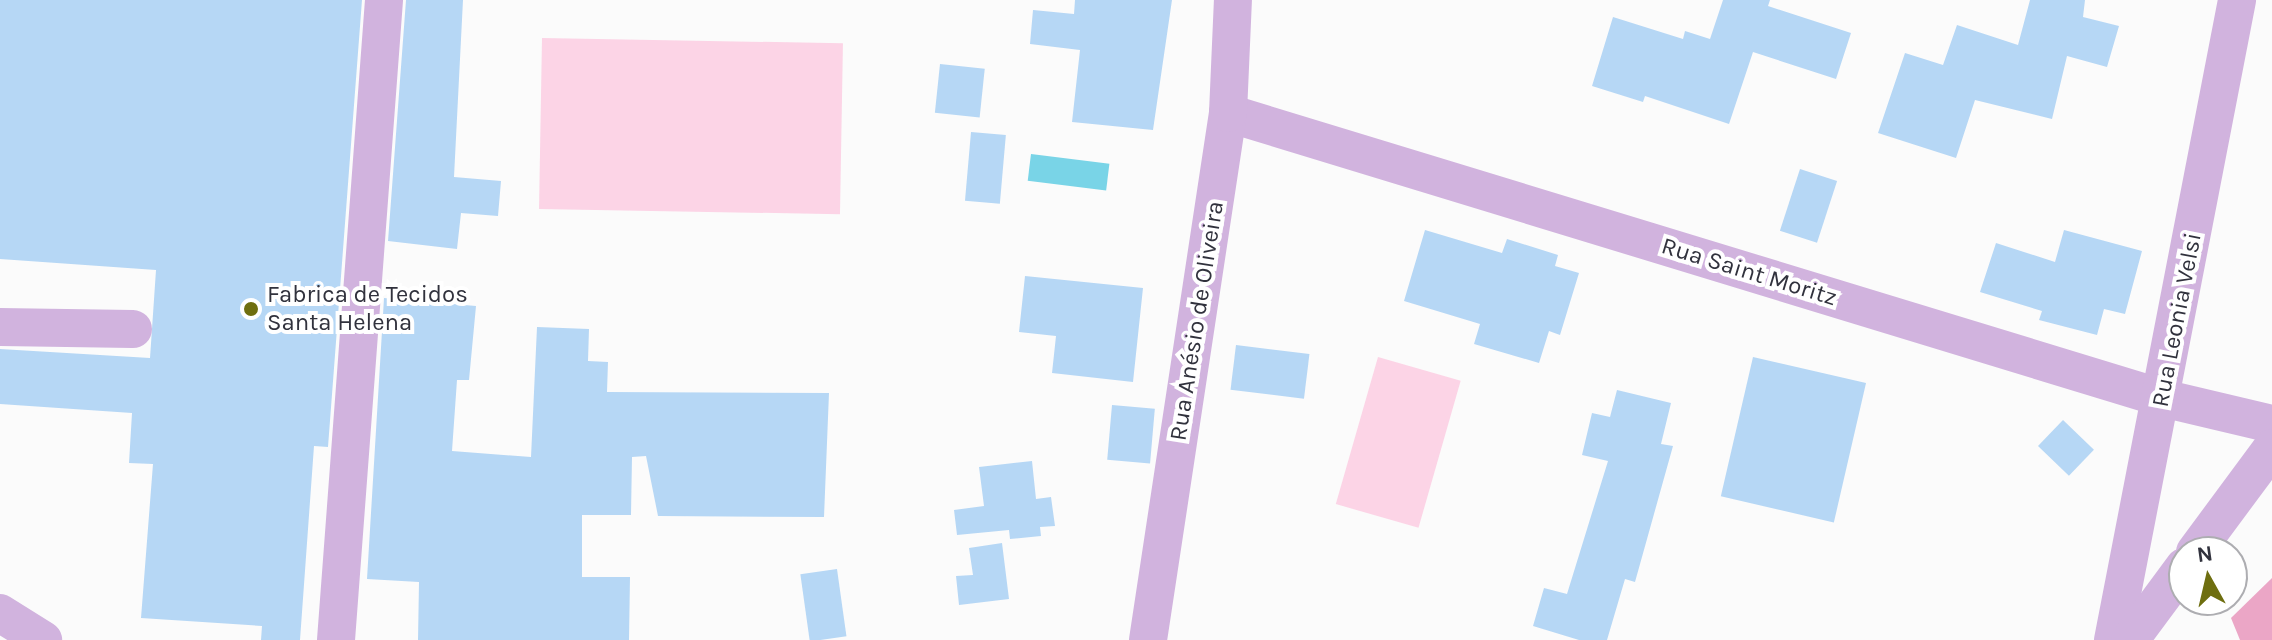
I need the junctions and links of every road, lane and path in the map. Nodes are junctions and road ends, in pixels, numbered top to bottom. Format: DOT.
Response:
graph roads {
  1 [pos="384,0"];
  2 [pos="1233,0"];
  3 [pos="2237,0"];
  4 [pos="1228,113"];
  5 [pos="0,327"];
  6 [pos="133,329"];
  7 [pos="2162,398"];
  8 [pos="2272,424"];
  9 [pos="2272,448"];
  10 [pos="2207,536"];
  11 [pos="2168,589"];
  12 [pos="0,613"];
  13 [pos="43,640"];
  14 [pos="336,640"];
  15 [pos="1148,640"];
  16 [pos="2113,640"];
  17 [pos="2130,640"];
  1 -- 14 [label="street"];
  2 -- 4 [label="street, Rua Anésio de Oliveira"];
  3 -- 7 [label="street, Rua Leonia Velsi"];
  4 -- 7 [label="street, Rua Saint Moritz"];
  4 -- 15 [label="street, Rua Anésio de Oliveira"];
  5 -- 6 [label="street"];
  7 -- 8 [label="street, Rua Saint Moritz"];
  7 -- 16 [label="street, Rua Leonia Velsi"];
  9 -- 10 [label="street"];
  11 -- 17 [label="street"];
  12 -- 13 [label="street"];
}
